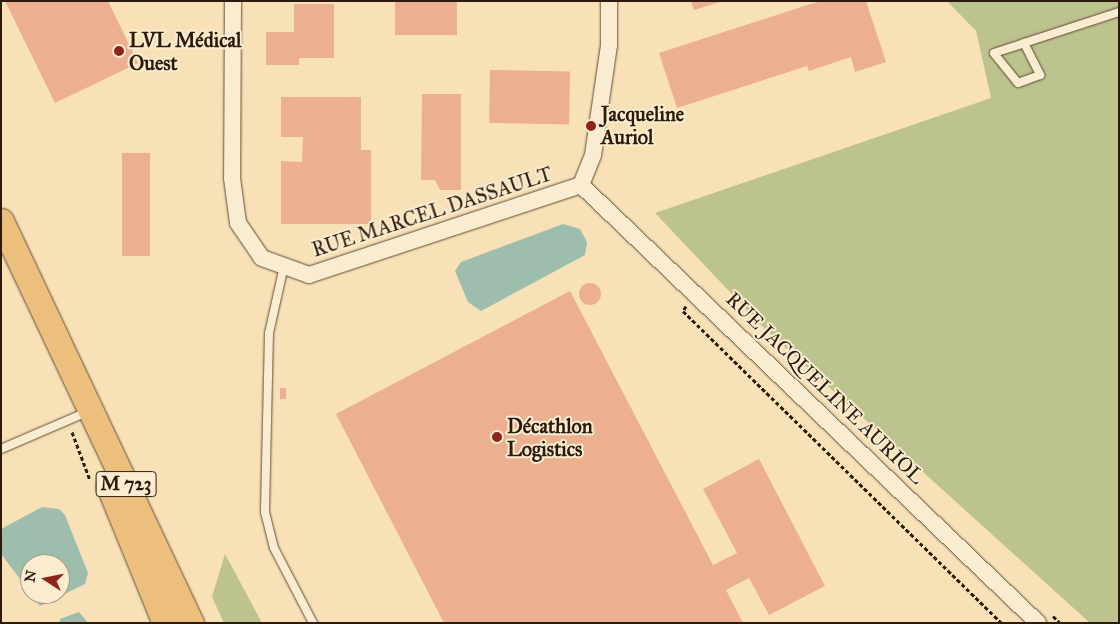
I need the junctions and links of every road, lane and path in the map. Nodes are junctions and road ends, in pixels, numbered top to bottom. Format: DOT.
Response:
graph roads {
  1 [pos="233,1"];
  2 [pos="608,1"];
  3 [pos="1119,12"];
  4 [pos="1024,43"];
  5 [pos="582,185"];
  6 [pos="1,221"];
  7 [pos="284,266"];
  8 [pos="694,290"];
  9 [pos="58,347"];
  10 [pos="80,415"];
  11 [pos="1,449"];
  12 [pos="165,623"];
  13 [pos="190,623"];
  14 [pos="313,623"];
  15 [pos="1002,623"];
  16 [pos="1038,623"];
  1 -- 7 [label="street, RUE MARCEL DASSAULT"];
  2 -- 5 [label="street"];
  3 -- 4 [label="lane"];
  4 -- 4 [label="lane"];
  5 -- 7 [label="street, RUE MARCEL DASSAULT"];
  5 -- 8 [label="street, RUE JACQUELINE AURIOL"];
  6 -- 9 [label="main road, M 723"];
  7 -- 14 [label="lane"];
  8 -- 15 [label="path"];
  8 -- 16 [label="street, RUE JACQUELINE AURIOL"];
  9 -- 10 [label="main road, M 723"];
  9 -- 13 [label="main road, M 723"];
  10 -- 11 [label="lane"];
  10 -- 12 [label="main road, M 723"];
}
